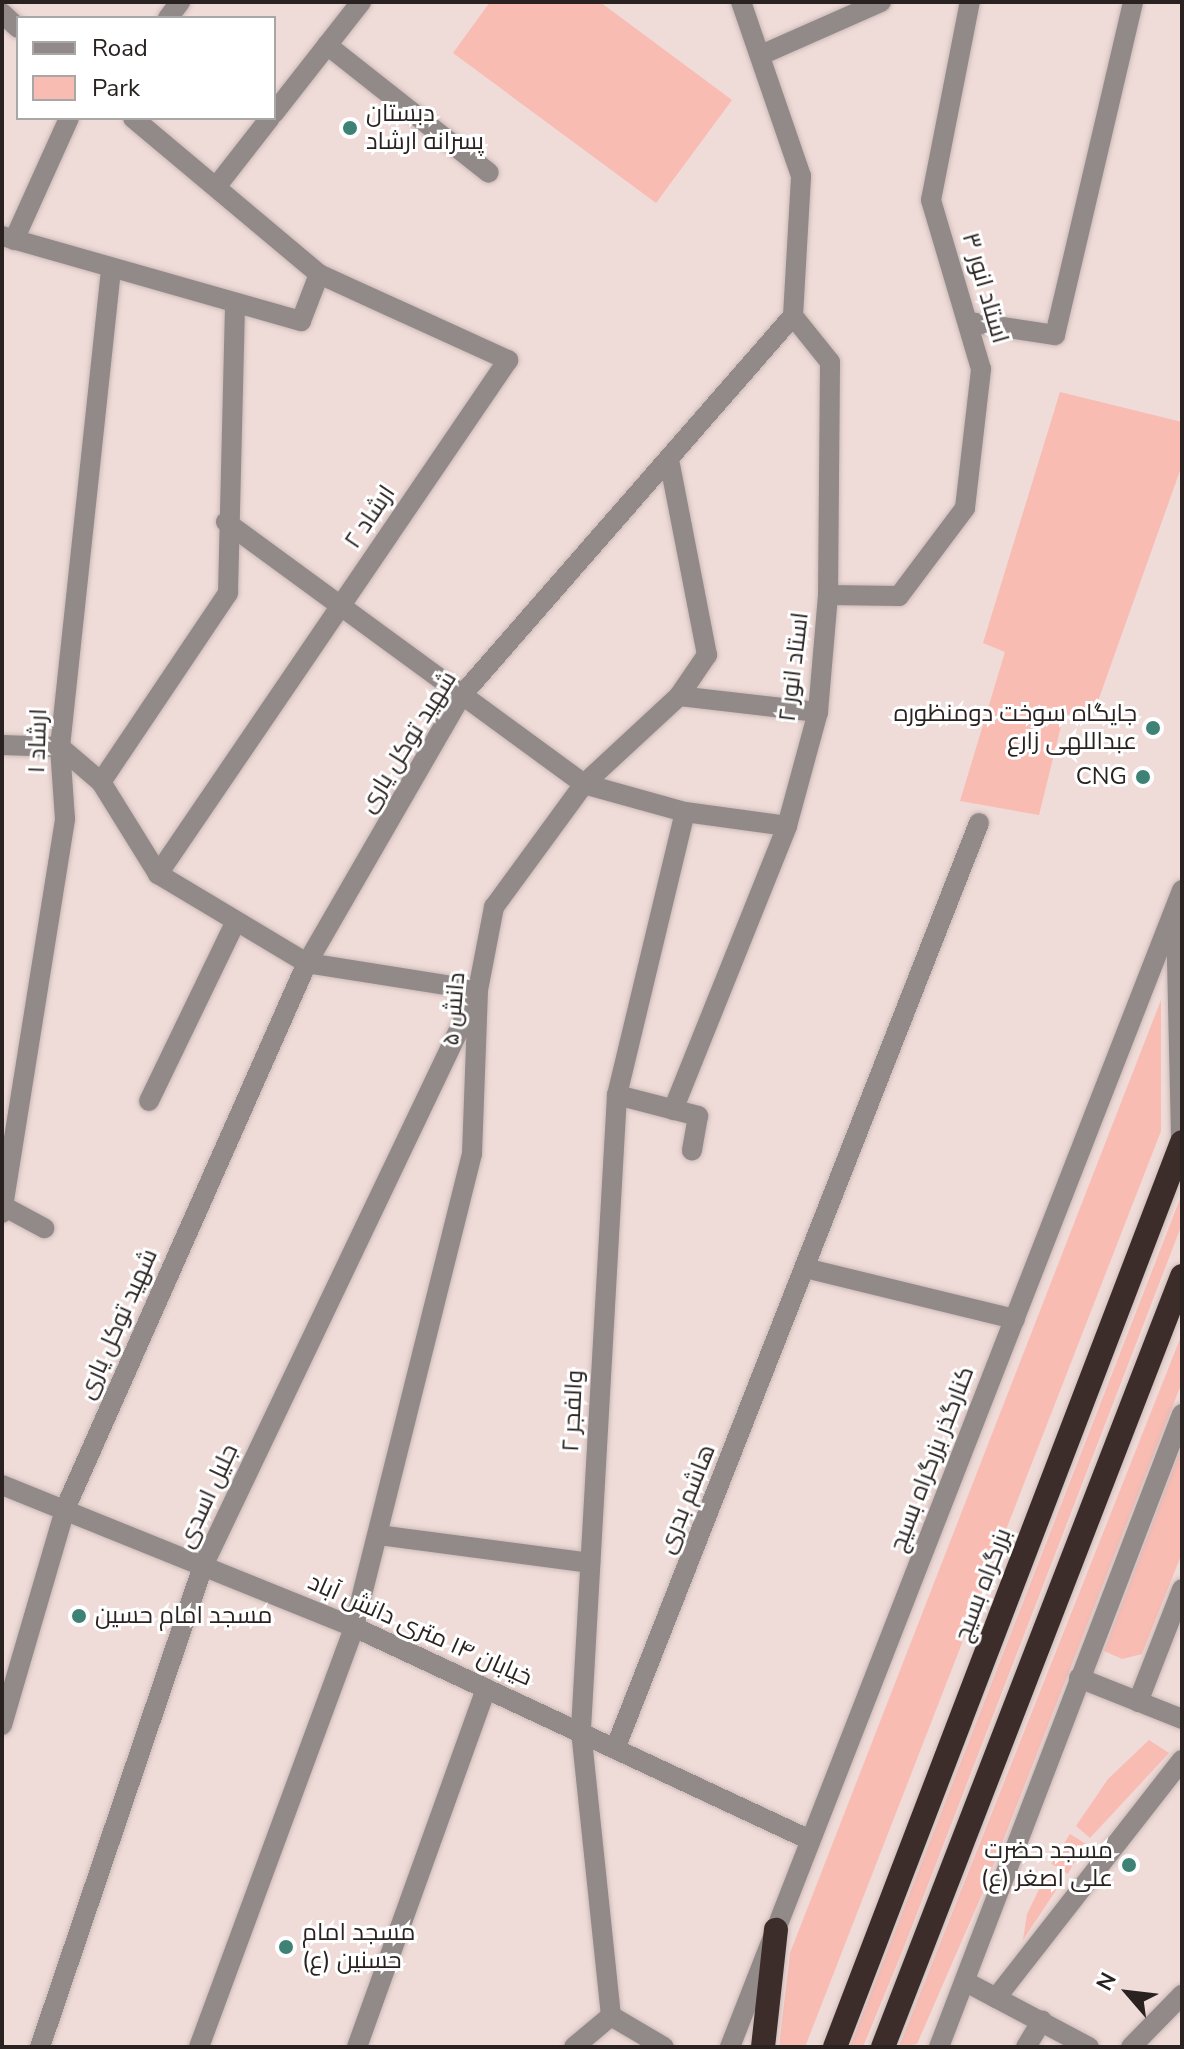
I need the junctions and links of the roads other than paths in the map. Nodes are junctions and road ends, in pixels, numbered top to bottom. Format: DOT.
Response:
graph roads {
  1 [pos="361,2"];
  2 [pos="741,2"];
  3 [pos="881,2"];
  4 [pos="970,2"];
  5 [pos="1133,2"];
  6 [pos="327,45"];
  7 [pos="763,54"];
  8 [pos="276,111"];
  9 [pos="68,120"];
  10 [pos="135,120"];
  11 [pos="269,120"];
  12 [pos="489,173"];
  13 [pos="216,187"];
  14 [pos="8,238"];
  15 [pos="111,269"];
  16 [pos="319,274"];
  17 [pos="235,304"];
  18 [pos="793,316"];
  19 [pos="969,322"];
  20 [pos="670,465"];
  21 [pos="226,522"];
  22 [pos="828,595"];
  23 [pos="341,607"];
  24 [pos="462,695"];
  25 [pos="679,696"];
  26 [pos="818,712"];
  27 [pos="2,745"];
  28 [pos="60,747"];
  29 [pos="101,782"];
  30 [pos="584,784"];
  31 [pos="685,812"];
  32 [pos="979,823"];
  33 [pos="787,826"];
  34 [pos="158,874"];
  35 [pos="1179,897"];
  36 [pos="234,925"];
  37 [pos="307,963"];
  38 [pos="478,990"];
  39 [pos="617,1095"];
  40 [pos="149,1101"];
  41 [pos="673,1110"];
  42 [pos="1182,1144"];
  43 [pos="692,1150"];
  44 [pos="3,1206"];
  45 [pos="2,1213"];
  46 [pos="44,1228"];
  47 [pos="805,1268"];
  48 [pos="1182,1276"];
  49 [pos="1015,1319"];
  50 [pos="1182,1414"];
  51 [pos="2,1485"];
  52 [pos="65,1509"];
  53 [pos="378,1535"];
  54 [pos="590,1563"];
  55 [pos="203,1566"];
  56 [pos="1182,1589"];
  57 [pos="1177,1616"];
  58 [pos="354,1627"];
  59 [pos="1079,1678"];
  60 [pos="486,1688"];
  61 [pos="1138,1702"];
  62 [pos="1182,1719"];
  63 [pos="2,1725"];
  64 [pos="581,1729"];
  65 [pos="615,1749"];
  66 [pos="1182,1760"];
  67 [pos="810,1840"];
  68 [pos="776,1930"];
  69 [pos="966,1982"];
  70 [pos="1182,1995"];
  71 [pos="996,1998"];
  72 [pos="611,2016"];
  73 [pos="1042,2020"];
  74 [pos="40,2047"];
  75 [pos="199,2047"];
  76 [pos="357,2047"];
  77 [pos="574,2047"];
  78 [pos="664,2047"];
  79 [pos="730,2047"];
  80 [pos="763,2047"];
  81 [pos="835,2047"];
  82 [pos="883,2047"];
  83 [pos="939,2047"];
  84 [pos="1026,2047"];
  85 [pos="1089,2047"];
  86 [pos="1131,2047"];
  1 -- 6 [label="street"];
  2 -- 7 [label="street"];
  3 -- 7 [label="street"];
  4 -- 19 [label="street, استاد انور ۳"];
  5 -- 19 [label="street"];
  6 -- 8 [label="street"];
  6 -- 12 [label="street"];
  7 -- 18 [label="street"];
  9 -- 14 [label="street"];
  10 -- 13 [label="street"];
  11 -- 13 [label="street"];
  13 -- 16 [label="street"];
  14 -- 15 [label="street"];
  15 -- 17 [label="street"];
  15 -- 28 [label="street, ارشاد ۱"];
  16 -- 17 [label="street"];
  16 -- 23 [label="street, ارشاد ۲"];
  17 -- 21 [label="street"];
  18 -- 20 [label="street, شهید توکل یاری"];
  18 -- 22 [label="street, استاد انور ۲"];
  19 -- 22 [label="street, استاد انور ۳"];
  20 -- 24 [label="street, شهید توکل یاری"];
  20 -- 25 [label="street, دانش ۵"];
  21 -- 23 [label="street"];
  21 -- 29 [label="street"];
  22 -- 26 [label="street, استاد انور ۲"];
  23 -- 24 [label="street"];
  23 -- 34 [label="street, ارشاد ۲"];
  24 -- 30 [label="street"];
  24 -- 37 [label="street, شهید توکل یاری"];
  25 -- 26 [label="street"];
  25 -- 30 [label="street, دانش ۵"];
  26 -- 33 [label="street, استاد انور ۲"];
  27 -- 28 [label="street"];
  28 -- 29 [label="street"];
  28 -- 44 [label="street, ارشاد ۱"];
  29 -- 34 [label="street"];
  30 -- 31 [label="street"];
  30 -- 38 [label="street, دانش ۵"];
  31 -- 33 [label="street"];
  31 -- 39 [label="street, والفجر ۲"];
  32 -- 47 [label="street, هاشم بدری"];
  33 -- 41 [label="street"];
  34 -- 36 [label="street"];
  35 -- 42 [label="street"];
  35 -- 49 [label="street, کنارگذر بزرگراه بسیج"];
  36 -- 37 [label="street"];
  36 -- 40 [label="street"];
  37 -- 38 [label="street"];
  37 -- 52 [label="street, شهید توکل یاری"];
  38 -- 53 [label="street, دانش ۵"];
  38 -- 55 [label="street, جلیل اسدی"];
  39 -- 41 [label="street"];
  39 -- 54 [label="street, والفجر ۲"];
  41 -- 43 [label="street"];
  42 -- 81 [label="highway, بزرگراه بسیج"];
  44 -- 45 [label="street, ارشاد ۱"];
  44 -- 46 [label="street"];
  47 -- 49 [label="street"];
  47 -- 65 [label="street, هاشم بدری"];
  48 -- 82 [label="highway"];
  49 -- 67 [label="street, کنارگذر بزرگراه بسیج"];
  50 -- 59 [label="street"];
  51 -- 52 [label="street, خیابان ۱۴ متری دانش آباد"];
  52 -- 55 [label="street, خیابان ۱۴ متری دانش آباد"];
  52 -- 63 [label="street, شهید توکل یاری"];
  53 -- 54 [label="street"];
  53 -- 58 [label="street, دانش ۵"];
  54 -- 64 [label="street, والفجر ۲"];
  55 -- 58 [label="street, خیابان ۱۴ متری دانش آباد"];
  55 -- 74 [label="street, جلیل اسدی"];
  56 -- 57 [label="street"];
  57 -- 61 [label="street"];
  58 -- 60 [label="street, خیابان ۱۴ متری دانش آباد"];
  58 -- 75 [label="street, دانش ۵"];
  59 -- 61 [label="street"];
  59 -- 69 [label="street"];
  60 -- 64 [label="street, خیابان ۱۴ متری دانش آباد"];
  60 -- 76 [label="street"];
  61 -- 62 [label="street"];
  64 -- 65 [label="street, خیابان ۱۴ متری دانش آباد"];
  64 -- 72 [label="street, والفجر ۲"];
  65 -- 67 [label="street, خیابان ۱۴ متری دانش آباد"];
  66 -- 71 [label="street"];
  67 -- 68 [label="street, کنارگذر بزرگراه بسیج"];
  68 -- 79 [label="street, کنارگذر بزرگراه بسیج"];
  68 -- 80 [label="highway"];
  69 -- 71 [label="street"];
  69 -- 83 [label="street"];
  70 -- 86 [label="street"];
  71 -- 73 [label="street"];
  72 -- 77 [label="street"];
  72 -- 78 [label="street"];
  73 -- 84 [label="street"];
  73 -- 85 [label="street"];
}
